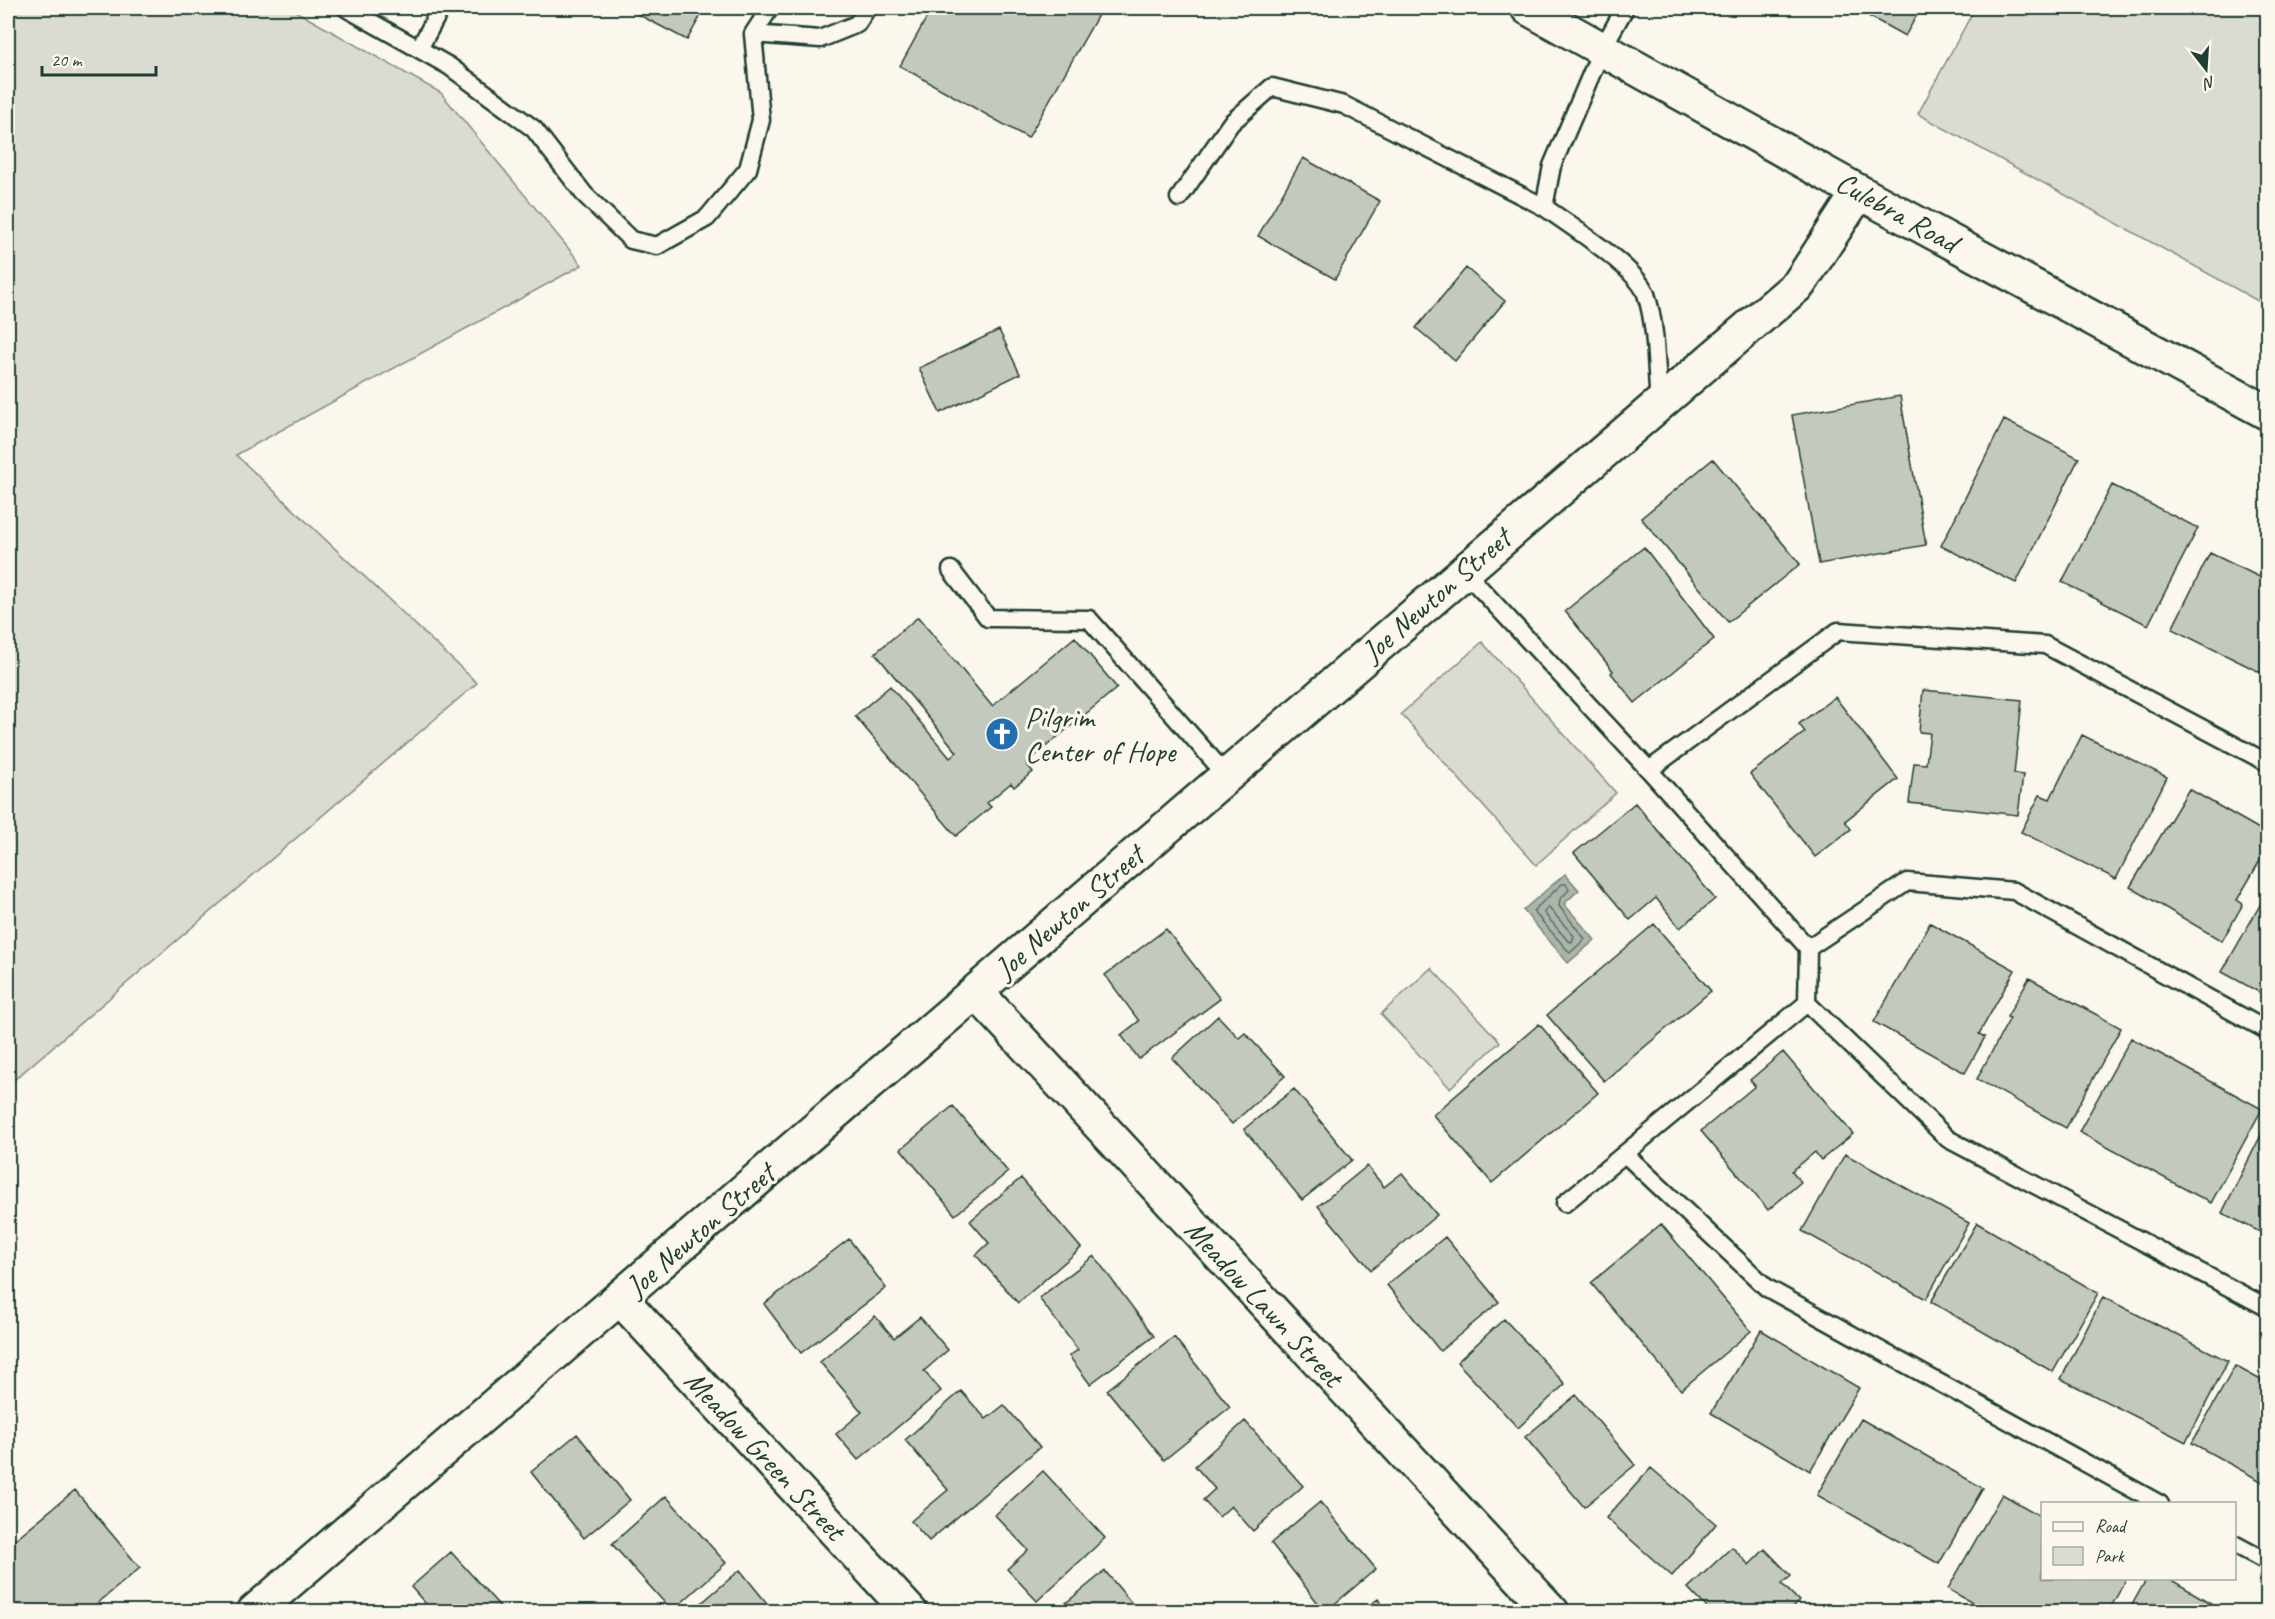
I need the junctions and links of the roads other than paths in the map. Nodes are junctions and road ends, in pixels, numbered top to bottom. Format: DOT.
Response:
graph roads {
  1 [pos="346,8"];
  2 [pos="441,8"];
  3 [pos="770,8"];
  4 [pos="867,8"];
  5 [pos="1624,8"];
  6 [pos="1540,10"];
  7 [pos="753,34"];
  8 [pos="418,49"];
  9 [pos="1602,49"];
  10 [pos="1859,192"];
  11 [pos="1179,198"];
  12 [pos="1544,207"];
  13 [pos="1659,405"];
  14 [pos="2268,413"];
  15 [pos="951,570"];
  16 [pos="1464,571"];
  17 [pos="2268,763"];
  18 [pos="1650,770"];
  19 [pos="1226,775"];
  20 [pos="1808,948"];
  21 [pos="977,993"];
  22 [pos="1808,1003"];
  23 [pos="2268,1031"];
  24 [pos="1625,1154"];
  25 [pos="1565,1203"];
  26 [pos="620,1298"];
  27 [pos="2268,1308"];
  28 [pos="2158,1502"];
  29 [pos="2236,1545"];
  30 [pos="2268,1562"];
  31 [pos="260,1610"];
  32 [pos="910,1611"];
  33 [pos="1552,1611"];
  1 -- 8 [label="lane"];
  2 -- 8 [label="lane"];
  3 -- 7 [label="lane"];
  4 -- 7 [label="lane"];
  5 -- 9 [label="lane"];
  6 -- 9 [label="street, Culebra Road"];
  7 -- 8 [label="lane"];
  9 -- 10 [label="street, Culebra Road"];
  9 -- 12 [label="lane"];
  10 -- 13 [label="street, Joe Newton Street"];
  10 -- 14 [label="street, Culebra Road"];
  11 -- 12 [label="lane"];
  12 -- 13 [label="lane"];
  13 -- 16 [label="street, Joe Newton Street"];
  15 -- 19 [label="lane"];
  16 -- 18 [label="lane"];
  16 -- 19 [label="street, Joe Newton Street"];
  17 -- 18 [label="lane"];
  18 -- 20 [label="lane"];
  19 -- 21 [label="street, Joe Newton Street"];
  20 -- 22 [label="lane"];
  20 -- 23 [label="lane"];
  21 -- 26 [label="street, Joe Newton Street"];
  21 -- 33 [label="street, Meadow Lawn Street"];
  22 -- 24 [label="lane"];
  22 -- 27 [label="lane"];
  24 -- 25 [label="lane"];
  24 -- 28 [label="lane"];
  26 -- 31 [label="street, Joe Newton Street"];
  26 -- 32 [label="street, Meadow Green Street"];
  29 -- 30 [label="lane"];
}
